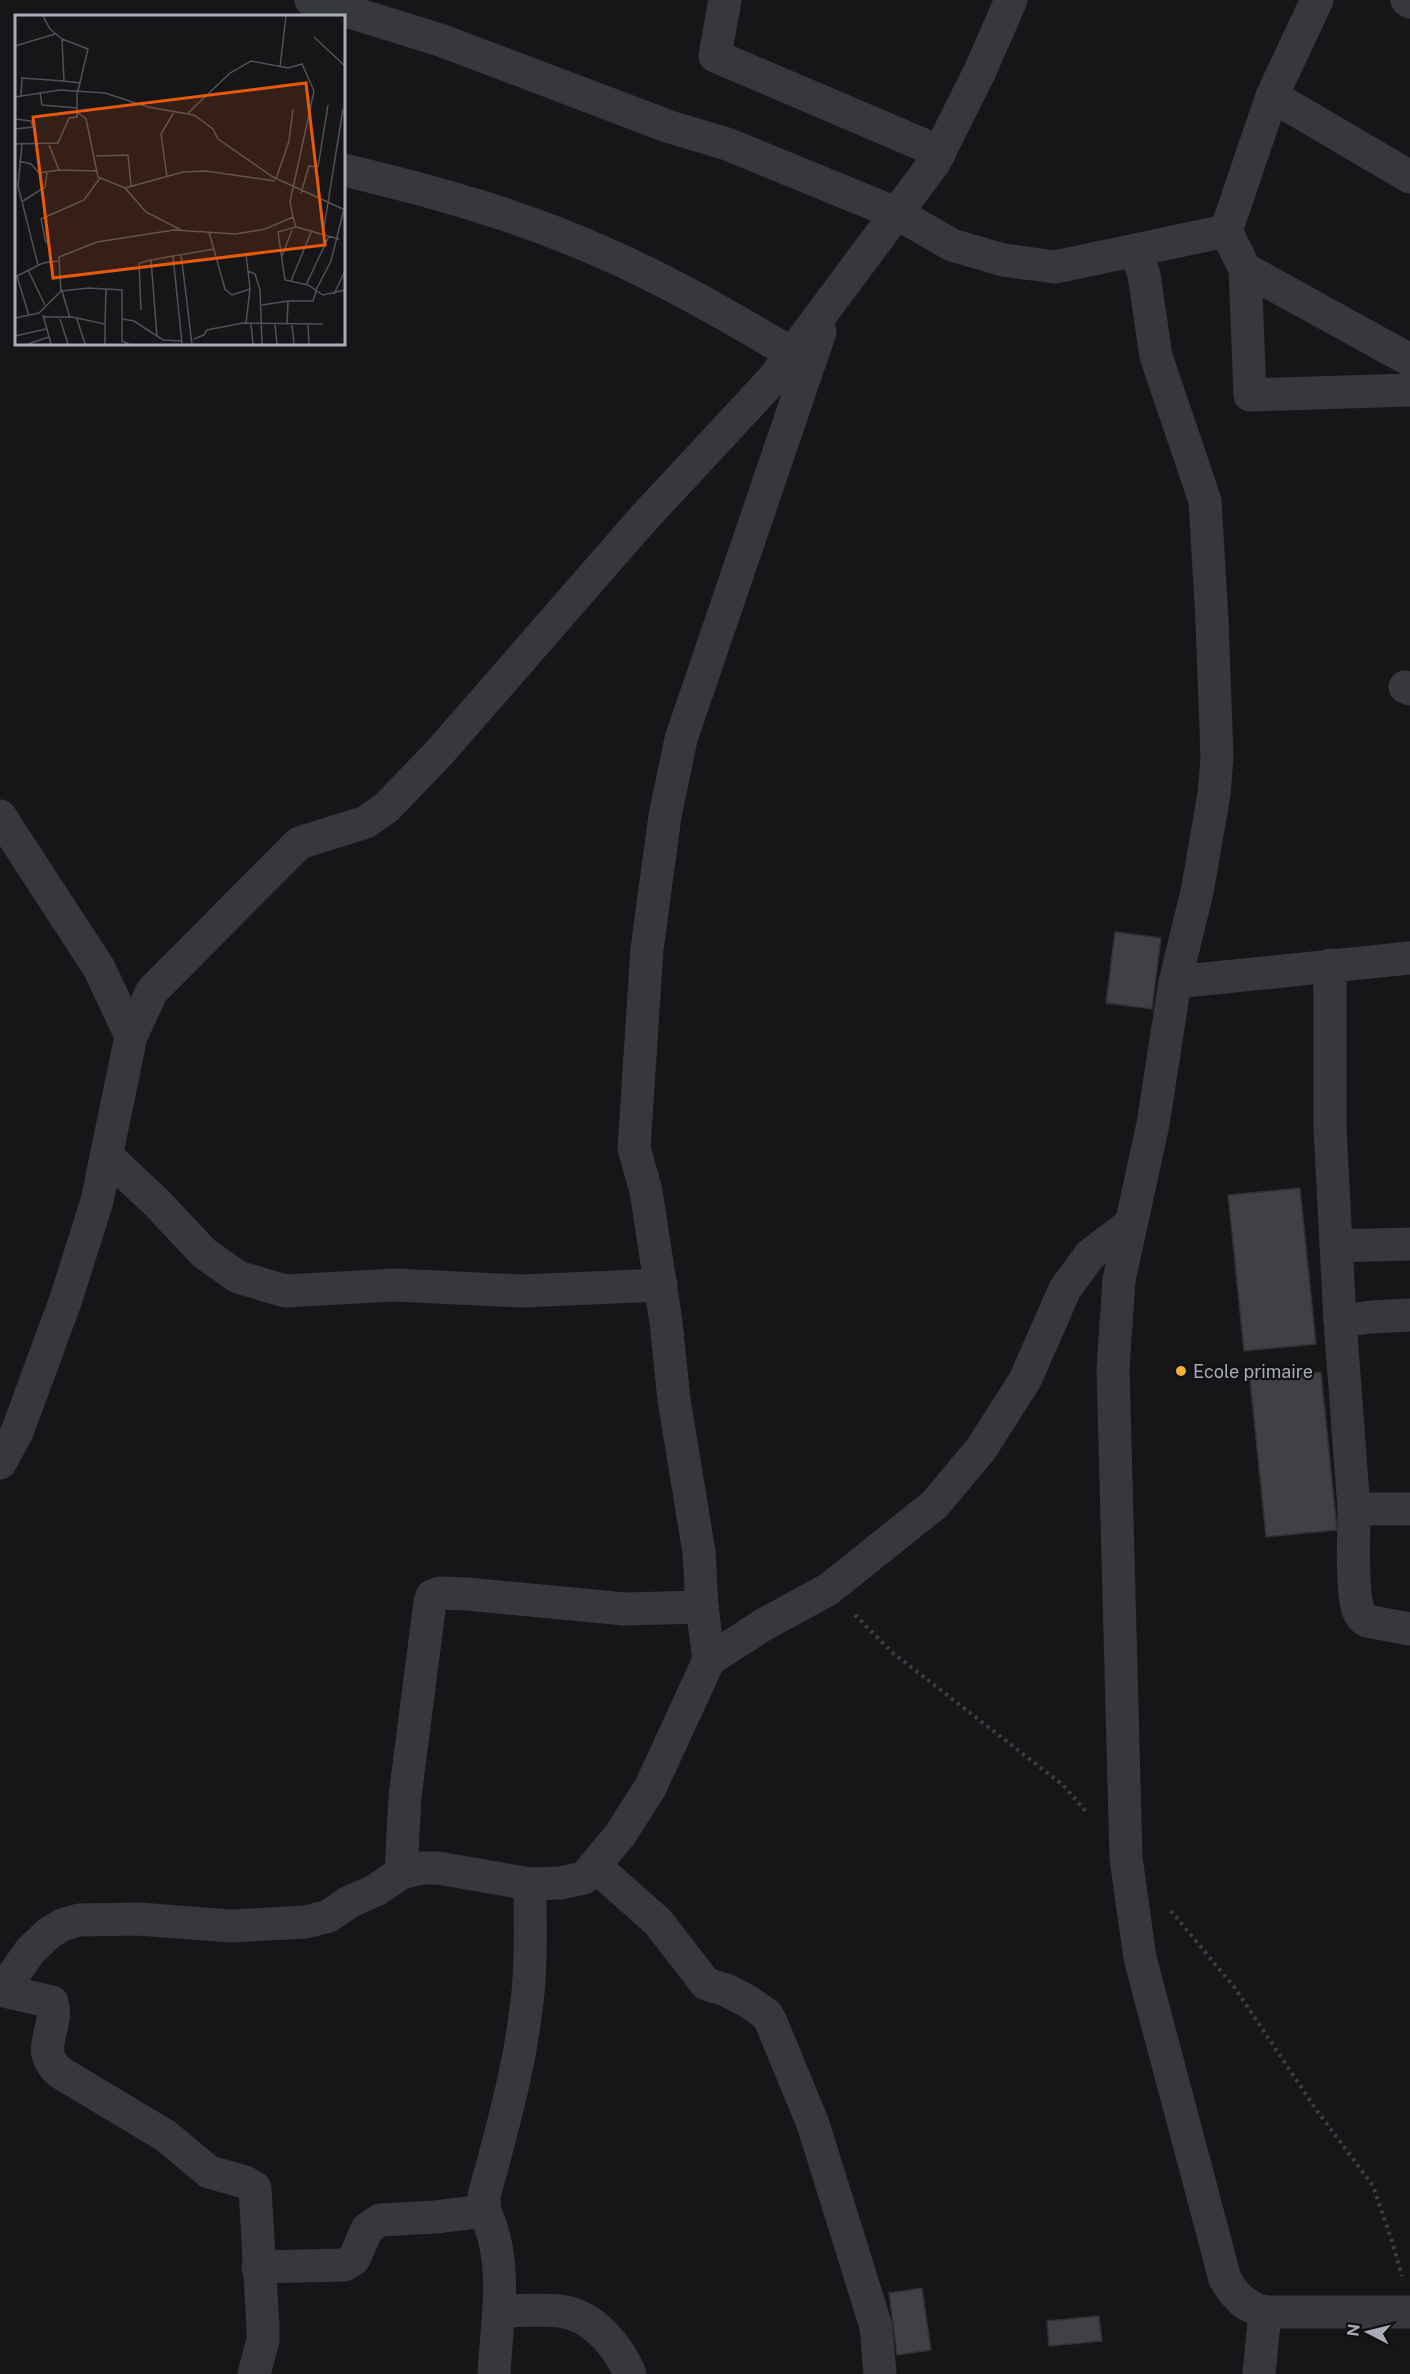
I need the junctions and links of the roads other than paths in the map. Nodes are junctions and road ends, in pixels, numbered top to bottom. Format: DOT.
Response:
graph roads {
  1 [pos="311,0"];
  2 [pos="725,0"];
  3 [pos="1011,0"];
  4 [pos="1307,3"];
  5 [pos="1272,96"];
  6 [pos="940,152"];
  7 [pos="345,170"];
  8 [pos="1410,177"];
  9 [pos="898,214"];
  10 [pos="1226,231"];
  11 [pos="1136,250"];
  12 [pos="1245,269"];
  13 [pos="831,299"];
  14 [pos="793,354"];
  15 [pos="1410,360"];
  16 [pos="1410,390"];
  17 [pos="0,816"];
  18 [pos="1410,958"];
  19 [pos="1330,965"];
  20 [pos="1175,982"];
  21 [pos="131,1036"];
  22 [pos="107,1156"];
  23 [pos="1131,1224"];
  24 [pos="1410,1244"];
  25 [pos="1336,1246"];
  26 [pos="661,1285"];
  27 [pos="1410,1315"];
  28 [pos="1340,1321"];
  29 [pos="0,1463"];
  30 [pos="1354,1509"];
  31 [pos="1410,1509"];
  32 [pos="702,1607"];
  33 [pos="1410,1629"];
  34 [pos="709,1660"];
  35 [pos="595,1866"];
  36 [pos="401,1873"];
  37 [pos="530,1884"];
  38 [pos="1,1990"];
  39 [pos="485,2211"];
  40 [pos="258,2267"];
  41 [pos="500,2311"];
  42 [pos="1410,2312"];
  43 [pos="1265,2313"];
  44 [pos="254,2374"];
  45 [pos="494,2374"];
  46 [pos="630,2374"];
  47 [pos="880,2374"];
  48 [pos="1259,2374"];
  1 -- 9 [label="street"];
  2 -- 6 [label="street"];
  3 -- 6 [label="street"];
  4 -- 5 [label="street"];
  5 -- 8 [label="street"];
  5 -- 10 [label="street"];
  6 -- 9 [label="street"];
  7 -- 14 [label="street"];
  9 -- 11 [label="street"];
  9 -- 13 [label="street"];
  10 -- 11 [label="street"];
  10 -- 12 [label="street"];
  11 -- 20 [label="street"];
  12 -- 15 [label="street"];
  12 -- 16 [label="street"];
  13 -- 14 [label="street"];
  13 -- 26 [label="street"];
  14 -- 21 [label="street"];
  17 -- 21 [label="street"];
  18 -- 19 [label="street"];
  19 -- 20 [label="street"];
  19 -- 25 [label="street"];
  20 -- 23 [label="street"];
  21 -- 22 [label="street"];
  22 -- 26 [label="street"];
  22 -- 29 [label="street"];
  23 -- 34 [label="street"];
  23 -- 43 [label="street"];
  24 -- 25 [label="street"];
  25 -- 28 [label="street"];
  26 -- 32 [label="street"];
  27 -- 28 [label="street"];
  28 -- 30 [label="street"];
  30 -- 31 [label="street"];
  30 -- 33 [label="street"];
  32 -- 34 [label="street"];
  32 -- 36 [label="street"];
  34 -- 35 [label="street"];
  35 -- 37 [label="street"];
  35 -- 47 [label="street"];
  36 -- 37 [label="street"];
  36 -- 38 [label="street"];
  37 -- 39 [label="street"];
  38 -- 40 [label="street"];
  39 -- 40 [label="street"];
  39 -- 41 [label="street"];
  40 -- 44 [label="street"];
  41 -- 45 [label="street"];
  41 -- 46 [label="street"];
  42 -- 43 [label="street"];
  43 -- 48 [label="street"];
}
